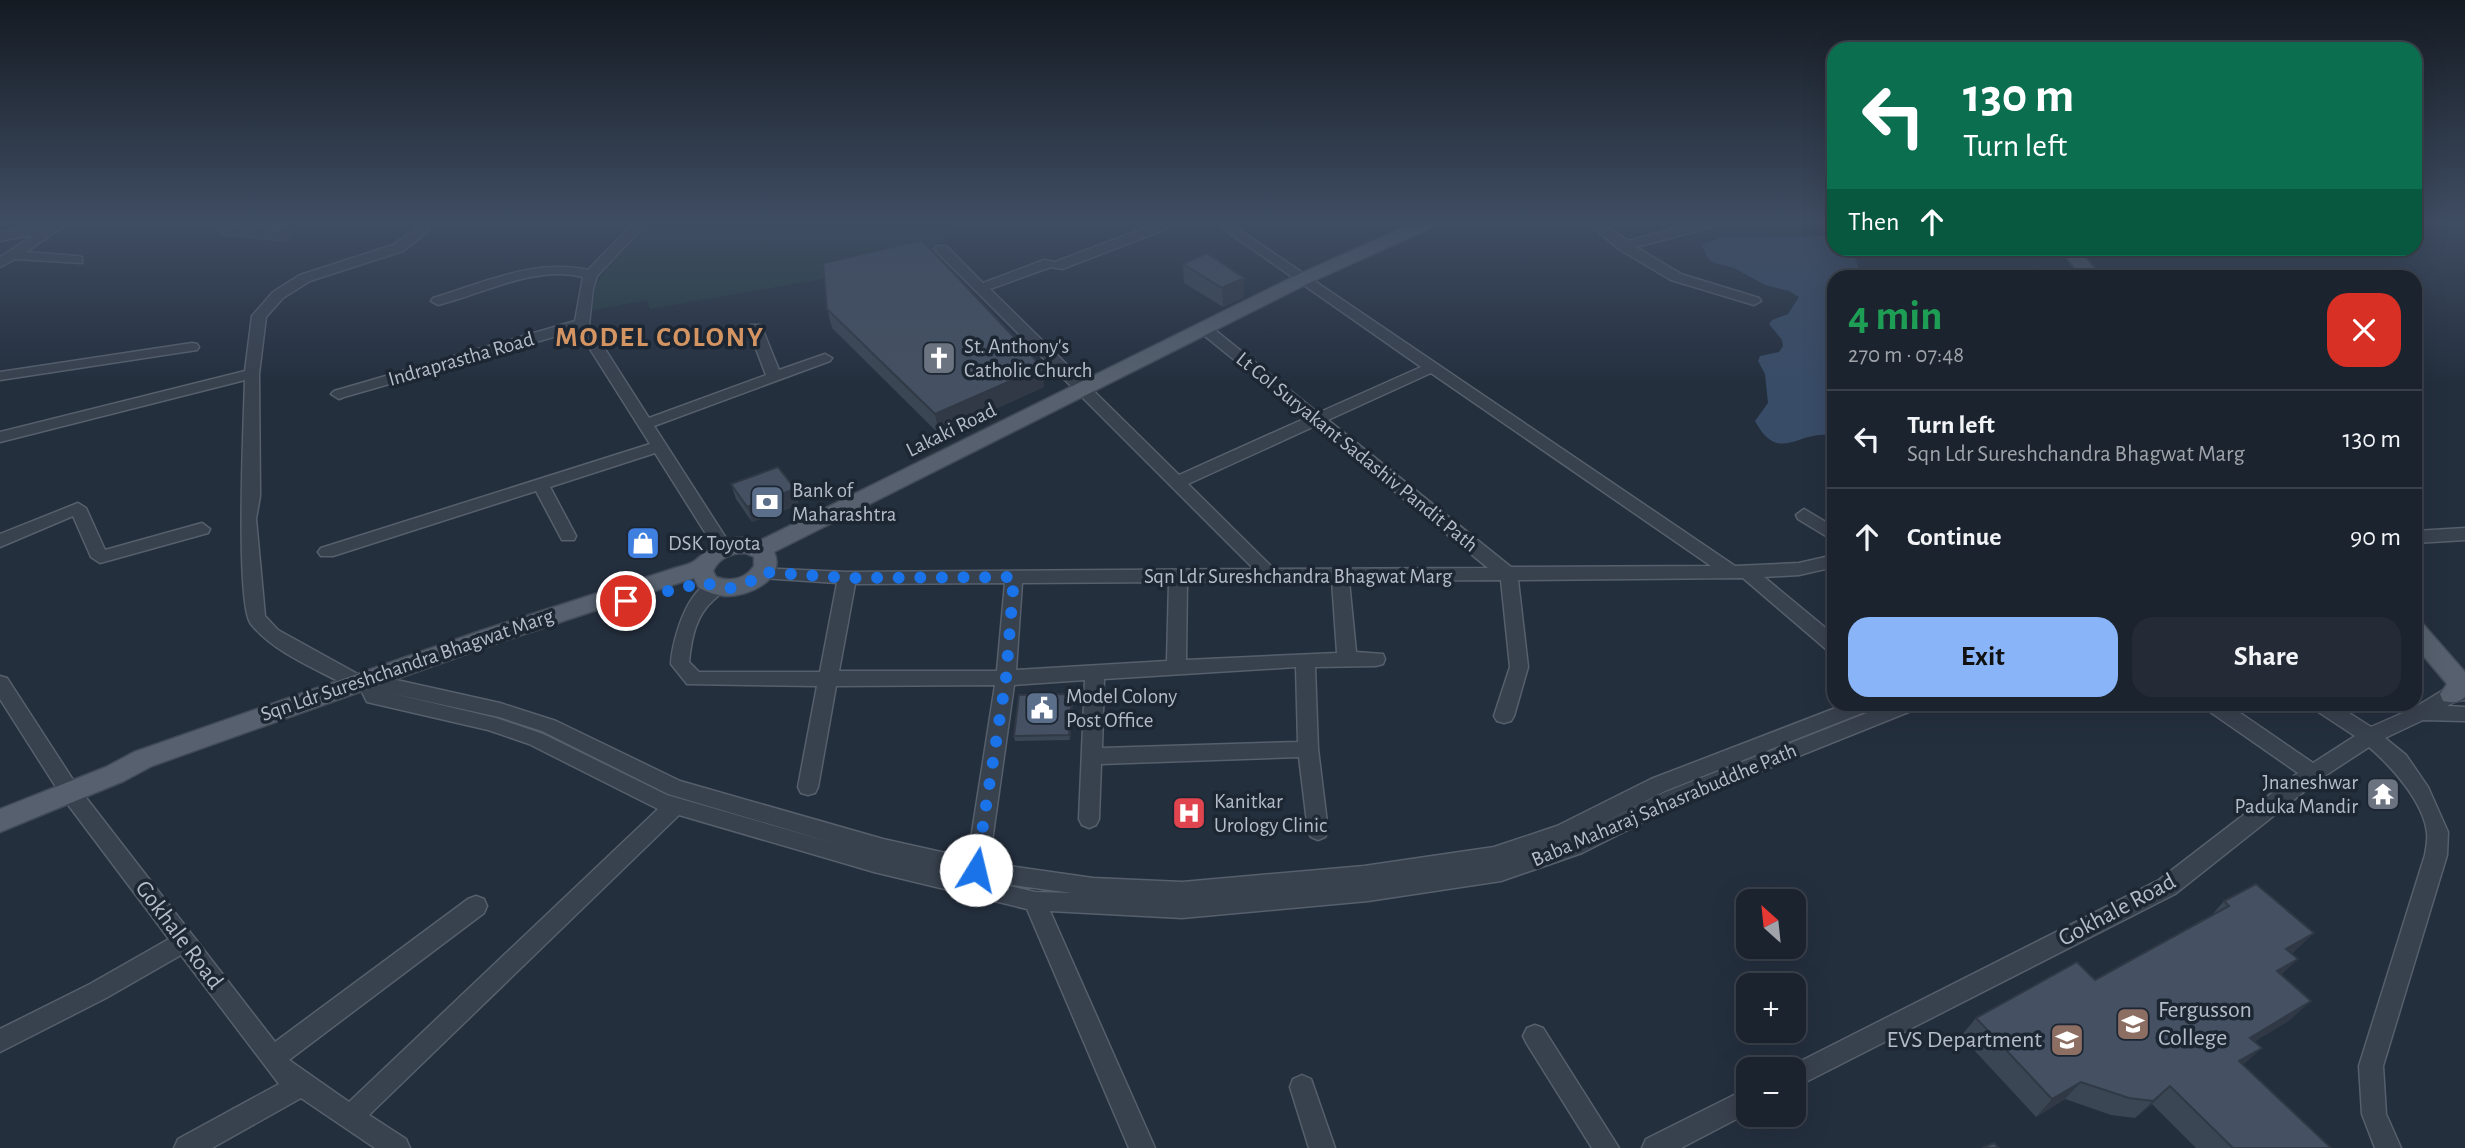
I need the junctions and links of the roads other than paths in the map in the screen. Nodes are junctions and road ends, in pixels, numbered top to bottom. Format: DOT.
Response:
graph roads {
  1 [pos="309,277"];
  2 [pos="518,277"];
  3 [pos="590,277"];
  4 [pos="970,277"];
  5 [pos="1015,277"];
  6 [pos="1299,277"];
  7 [pos="1308,277"];
  8 [pos="1675,277"];
  9 [pos="1303,279"];
  10 [pos="981,288"];
  11 [pos="438,301"];
  12 [pos="1754,301"];
  13 [pos="582,324"];
  14 [pos="755,328"];
  15 [pos="1205,329"];
  16 [pos="192,347"];
  17 [pos="825,358"];
  18 [pos="1433,367"];
  19 [pos="252,374"];
  20 [pos="0,376"];
  21 [pos="774,376"];
  22 [pos="1084,390"];
  23 [pos="339,394"];
  24 [pos="1317,420"];
  25 [pos="646,424"];
  26 [pos="0,437"];
  27 [pos="659,446"];
  28 [pos="1178,482"];
  29 [pos="540,484"];
  30 [pos="1804,515"];
  31 [pos="202,529"];
  32 [pos="1827,530"];
  33 [pos="2465,534"];
  34 [pos="568,536"];
  35 [pos="2422,537"];
  36 [pos="0,541"];
  37 [pos="724,549"];
  38 [pos="327,552"];
  39 [pos="761,561"];
  40 [pos="1827,563"];
  41 [pos="1739,571"];
  42 [pos="1509,575"];
  43 [pos="1340,576"];
  44 [pos="1014,577"];
  45 [pos="1178,577"];
  46 [pos="1272,577"];
  47 [pos="709,578"];
  48 [pos="847,578"];
  49 [pos="2422,638"];
  50 [pos="1827,640"];
  51 [pos="2422,657"];
  52 [pos="1346,659"];
  53 [pos="1376,659"];
  54 [pos="1305,660"];
  55 [pos="1176,669"];
  56 [pos="1095,673"];
  57 [pos="1006,678"];
  58 [pos="829,679"];
  59 [pos="362,685"];
  60 [pos="1,688"];
  61 [pos="2462,702"];
  62 [pos="1847,711"];
  63 [pos="1888,711"];
  64 [pos="2223,711"];
  65 [pos="2332,711"];
  66 [pos="1504,716"];
  67 [pos="2370,736"];
  68 [pos="1308,749"];
  69 [pos="1090,756"];
  70 [pos="2313,773"];
  71 [pos="808,787"];
  72 [pos="69,792"];
  73 [pos="675,806"];
  74 [pos="1089,819"];
  75 [pos="0,821"];
  76 [pos="1318,831"];
  77 [pos="973,878"];
  78 [pos="1296,890"];
  79 [pos="1035,901"];
  80 [pos="475,906"];
  81 [pos="184,942"];
  82 [pos="1535,1036"];
  83 [pos="0,1041"];
  84 [pos="272,1058"];
  85 [pos="1806,1071"];
  86 [pos="301,1085"];
  87 [pos="1302,1087"];
  88 [pos="1736,1106"];
  89 [pos="349,1116"];
  90 [pos="187,1148"];
  91 [pos="397,1148"];
  92 [pos="1142,1148"];
  93 [pos="1322,1148"];
  94 [pos="1606,1148"];
  95 [pos="1655,1148"];
  96 [pos="2388,1148"];
  1 -- 19 [label="street"];
  2 -- 11 [label="street"];
  3 -- 13 [label="street"];
  4 -- 10 [label="street"];
  5 -- 10 [label="street"];
  6 -- 9 [label="street"];
  7 -- 9 [label="main road, Lakaki Road"];
  8 -- 12 [label="street"];
  9 -- 15 [label="main road, Lakaki Road"];
  9 -- 18 [label="street"];
  10 -- 22 [label="street"];
  13 -- 23 [label="street, Indraprastha Road"];
  13 -- 25 [label="street"];
  14 -- 21 [label="street"];
  15 -- 22 [label="main road, Lakaki Road"];
  15 -- 24 [label="street, Lt Col Suryakant Sadashiv Pandit Path"];
  16 -- 20 [label="street"];
  17 -- 21 [label="street"];
  18 -- 24 [label="street"];
  18 -- 41 [label="street"];
  19 -- 26 [label="street"];
  19 -- 59 [label="street"];
  21 -- 25 [label="street"];
  22 -- 28 [label="street"];
  22 -- 39 [label="main road, Lakaki Road"];
  24 -- 28 [label="street"];
  24 -- 42 [label="street, Lt Col Suryakant Sadashiv Pandit Path"];
  25 -- 27 [label="street"];
  27 -- 29 [label="street"];
  27 -- 37 [label="street"];
  28 -- 46 [label="street"];
  29 -- 34 [label="street"];
  29 -- 38 [label="street"];
  30 -- 32 [label="street"];
  31 -- 36 [label="street"];
  33 -- 35 [label="street"];
  37 -- 39 [label="main road"];
  37 -- 47 [label="main road"];
  39 -- 47 [label="main road, Lakaki Road"];
  39 -- 48 [label="street, Sqn Ldr Sureshchandra Bhagwat Marg"];
  40 -- 41 [label="street, Sqn Ldr Sureshchandra Bhagwat Marg"];
  41 -- 42 [label="street, Sqn Ldr Sureshchandra Bhagwat Marg"];
  41 -- 50 [label="street"];
  42 -- 43 [label="street, Sqn Ldr Sureshchandra Bhagwat Marg"];
  42 -- 66 [label="street"];
  43 -- 46 [label="street, Sqn Ldr Sureshchandra Bhagwat Marg"];
  43 -- 52 [label="street"];
  44 -- 45 [label="street, Sqn Ldr Sureshchandra Bhagwat Marg"];
  44 -- 48 [label="street, Sqn Ldr Sureshchandra Bhagwat Marg"];
  44 -- 57 [label="street"];
  45 -- 46 [label="street, Sqn Ldr Sureshchandra Bhagwat Marg"];
  45 -- 55 [label="street"];
  47 -- 58 [label="street"];
  47 -- 59 [label="main road, Sqn Ldr Sureshchandra Bhagwat Marg"];
  48 -- 58 [label="street"];
  49 -- 61 [label="main road"];
  51 -- 61 [label="main road"];
  52 -- 53 [label="street"];
  52 -- 54 [label="street"];
  54 -- 55 [label="street"];
  54 -- 68 [label="street"];
  55 -- 56 [label="street"];
  56 -- 57 [label="street"];
  56 -- 69 [label="street"];
  57 -- 58 [label="street"];
  57 -- 77 [label="street"];
  58 -- 71 [label="street"];
  59 -- 72 [label="main road, Sqn Ldr Sureshchandra Bhagwat Marg"];
  59 -- 73 [label="street, Baba Maharaj Sahasrabuddhe Path"];
  59 -- 77 [label="street, Baba Maharaj Sahasrabuddhe Path"];
  60 -- 72 [label="street, Gokhale Road"];
  61 -- 67 [label="street, Gokhale Road"];
  62 -- 78 [label="street, Baba Maharaj Sahasrabuddhe Path"];
  63 -- 78 [label="street, Baba Maharaj Sahasrabuddhe Path"];
  64 -- 70 [label="street"];
  65 -- 67 [label="street"];
  67 -- 70 [label="street, Gokhale Road"];
  67 -- 96 [label="street"];
  68 -- 69 [label="street"];
  68 -- 76 [label="street"];
  69 -- 74 [label="street"];
  70 -- 85 [label="street, Gokhale Road"];
  72 -- 75 [label="main road, Sqn Ldr Sureshchandra Bhagwat Marg"];
  72 -- 81 [label="street, Gokhale Road"];
  73 -- 77 [label="street, Baba Maharaj Sahasrabuddhe Path"];
  73 -- 89 [label="street"];
  77 -- 78 [label="street, Baba Maharaj Sahasrabuddhe Path"];
  77 -- 79 [label="street, Baba Maharaj Sahasrabuddhe Path"];
  78 -- 79 [label="street, Baba Maharaj Sahasrabuddhe Path"];
  79 -- 92 [label="street"];
  80 -- 84 [label="street"];
  81 -- 83 [label="street"];
  81 -- 84 [label="street, Gokhale Road"];
  82 -- 94 [label="street"];
  84 -- 86 [label="street, Gokhale Road"];
  86 -- 89 [label="street, Gokhale Road"];
  86 -- 90 [label="street"];
  87 -- 93 [label="street"];
  88 -- 95 [label="street"];
  89 -- 91 [label="street, Gokhale Road"];
}
